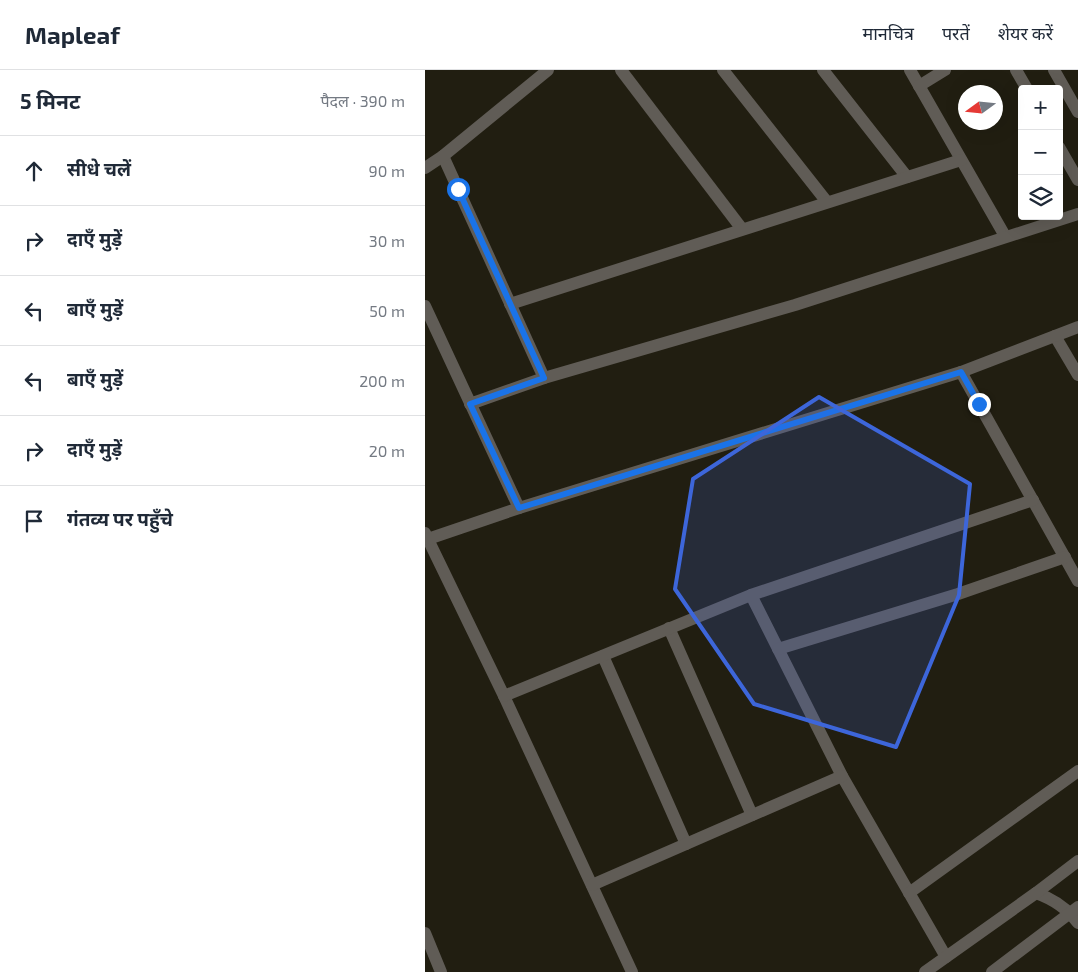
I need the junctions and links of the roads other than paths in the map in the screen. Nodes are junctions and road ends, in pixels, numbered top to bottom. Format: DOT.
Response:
graph roads {
  1 [pos="547,70"];
  2 [pos="621,70"];
  3 [pos="723,70"];
  4 [pos="823,70"];
  5 [pos="910,70"];
  6 [pos="945,70"];
  7 [pos="1016,70"];
  8 [pos="1054,70"];
  9 [pos="1025,85"];
  10 [pos="919,86"];
  11 [pos="1078,112"];
  12 [pos="1063,154"];
  13 [pos="443,156"];
  14 [pos="961,160"];
  15 [pos="425,168"];
  16 [pos="907,177"];
  17 [pos="1078,180"];
  18 [pos="827,202"];
  19 [pos="1078,214"];
  20 [pos="742,229"];
  21 [pos="1005,236"];
  22 [pos="510,304"];
  23 [pos="425,306"];
  24 [pos="1078,327"];
  25 [pos="1055,336"];
  26 [pos="961,372"];
  27 [pos="1078,375"];
  28 [pos="544,378"];
  29 [pos="470,404"];
  30 [pos="1033,500"];
  31 [pos="519,508"];
  32 [pos="427,536"];
  33 [pos="1065,557"];
  34 [pos="1078,581"];
  35 [pos="751,595"];
  36 [pos="669,628"];
  37 [pos="778,649"];
  38 [pos="603,656"];
  39 [pos="504,696"];
  40 [pos="1078,771"];
  41 [pos="842,776"];
  42 [pos="752,815"];
  43 [pos="686,844"];
  44 [pos="1078,861"];
  45 [pos="592,885"];
  46 [pos="909,893"];
  47 [pos="1036,893"];
  48 [pos="1076,914"];
  49 [pos="425,933"];
  50 [pos="946,957"];
  51 [pos="441,972"];
  52 [pos="632,972"];
  53 [pos="925,972"];
  54 [pos="992,972"];
  1 -- 13 [label="lane"];
  2 -- 20 [label="lane"];
  3 -- 18 [label="lane"];
  4 -- 16 [label="lane"];
  5 -- 10 [label="lane"];
  6 -- 10 [label="lane"];
  7 -- 9 [label="lane"];
  8 -- 11 [label="lane"];
  10 -- 14 [label="lane"];
  12 -- 17 [label="lane"];
  13 -- 15 [label="lane"];
  13 -- 22 [label="lane"];
  14 -- 16 [label="lane"];
  14 -- 21 [label="lane"];
  16 -- 18 [label="lane"];
  18 -- 20 [label="lane"];
  19 -- 21 [label="lane"];
  20 -- 22 [label="lane"];
  21 -- 28 [label="lane"];
  22 -- 28 [label="lane"];
  23 -- 29 [label="lane"];
  24 -- 25 [label="lane"];
  25 -- 26 [label="lane"];
  25 -- 27 [label="lane"];
  26 -- 30 [label="lane"];
  26 -- 31 [label="lane"];
  28 -- 29 [label="lane"];
  29 -- 31 [label="lane"];
  30 -- 33 [label="lane"];
  30 -- 35 [label="lane"];
  31 -- 32 [label="lane"];
  32 -- 39 [label="lane"];
  33 -- 34 [label="lane"];
  33 -- 37 [label="lane"];
  35 -- 36 [label="lane"];
  35 -- 37 [label="lane"];
  36 -- 38 [label="lane"];
  36 -- 42 [label="lane"];
  37 -- 41 [label="lane"];
  38 -- 39 [label="lane"];
  38 -- 43 [label="lane"];
  39 -- 45 [label="lane"];
  40 -- 46 [label="lane"];
  41 -- 42 [label="lane"];
  41 -- 46 [label="lane"];
  42 -- 43 [label="lane"];
  43 -- 45 [label="lane"];
  44 -- 47 [label="lane"];
  45 -- 52 [label="lane"];
  46 -- 50 [label="lane"];
  47 -- 48 [label="lane"];
  47 -- 50 [label="lane"];
  48 -- 54 [label="lane"];
  49 -- 51 [label="lane"];
  50 -- 53 [label="lane"];
}
